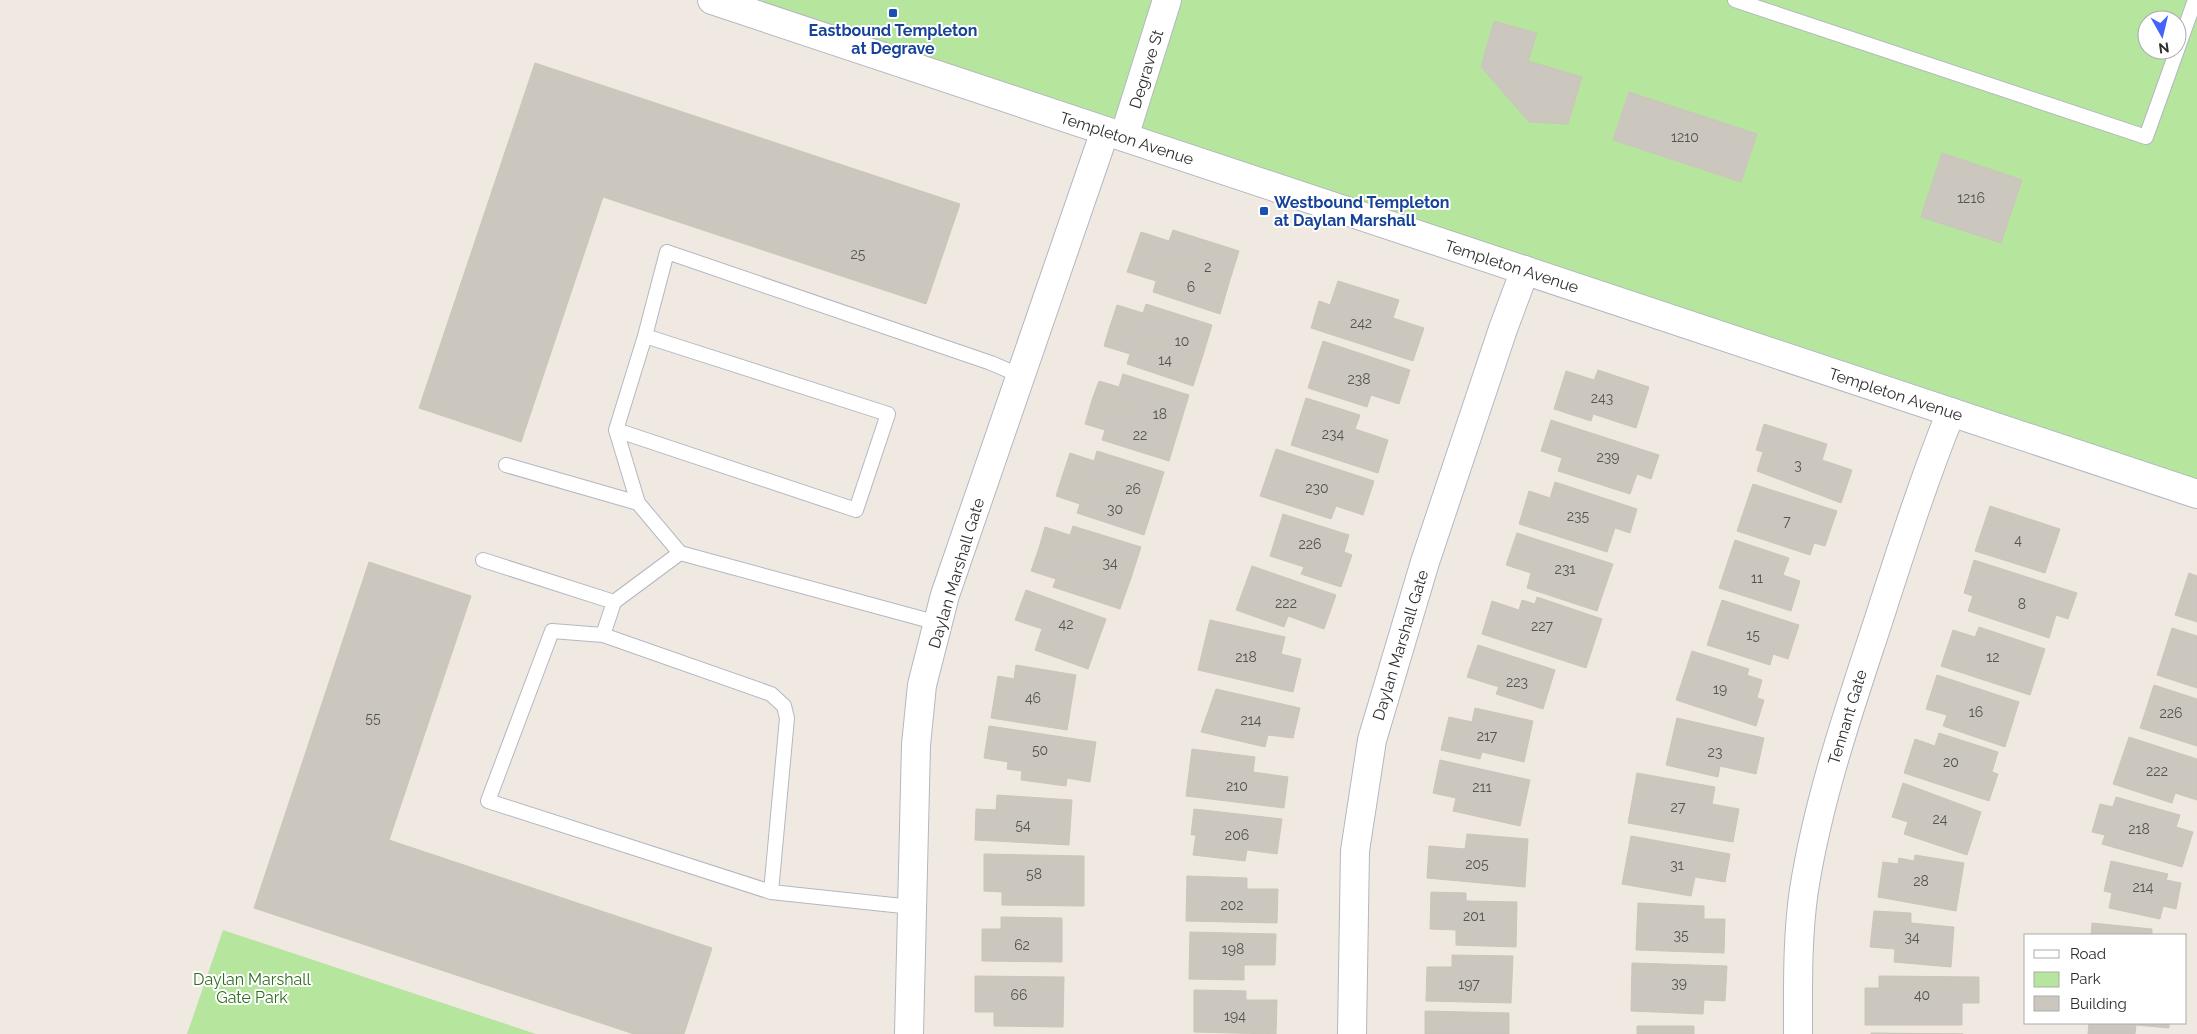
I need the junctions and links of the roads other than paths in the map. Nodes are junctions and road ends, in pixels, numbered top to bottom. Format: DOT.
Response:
graph roads {
  1 [pos="712,0"];
  2 [pos="1167,0"];
  3 [pos="1735,0"];
  4 [pos="2195,0"];
  5 [pos="1115,134"];
  6 [pos="1525,270"];
  7 [pos="645,336"];
  8 [pos="1021,376"];
  9 [pos="1951,412"];
  10 [pos="616,430"];
  11 [pos="506,465"];
  12 [pos="2197,494"];
  13 [pos="638,502"];
  14 [pos="680,552"];
  15 [pos="484,560"];
  16 [pos="614,602"];
  17 [pos="938,624"];
  18 [pos="603,635"];
  19 [pos="771,892"];
  20 [pos="912,907"];
  21 [pos="909,1034"];
  22 [pos="1352,1034"];
  23 [pos="1798,1034"];
  1 -- 5 [label="street, Templeton Avenue"];
  2 -- 5 [label="street, Degrave St"];
  3 -- 4 [label="lane"];
  5 -- 6 [label="street, Templeton Avenue"];
  5 -- 8 [label="street, Daylan Marshall Gate"];
  6 -- 9 [label="street, Templeton Avenue"];
  6 -- 22 [label="street, Daylan Marshall Gate"];
  7 -- 8 [label="lane"];
  7 -- 10 [label="lane"];
  7 -- 10 [label="lane"];
  8 -- 17 [label="street, Daylan Marshall Gate"];
  9 -- 12 [label="street, Templeton Avenue"];
  9 -- 23 [label="street, Tennant Gate"];
  10 -- 13 [label="lane"];
  11 -- 13 [label="lane"];
  13 -- 14 [label="lane"];
  14 -- 16 [label="lane"];
  14 -- 17 [label="lane"];
  15 -- 16 [label="lane"];
  16 -- 18 [label="lane"];
  17 -- 20 [label="street, Daylan Marshall Gate"];
  18 -- 19 [label="lane"];
  18 -- 19 [label="lane"];
  19 -- 20 [label="lane"];
  20 -- 21 [label="street, Daylan Marshall Gate"];
}
